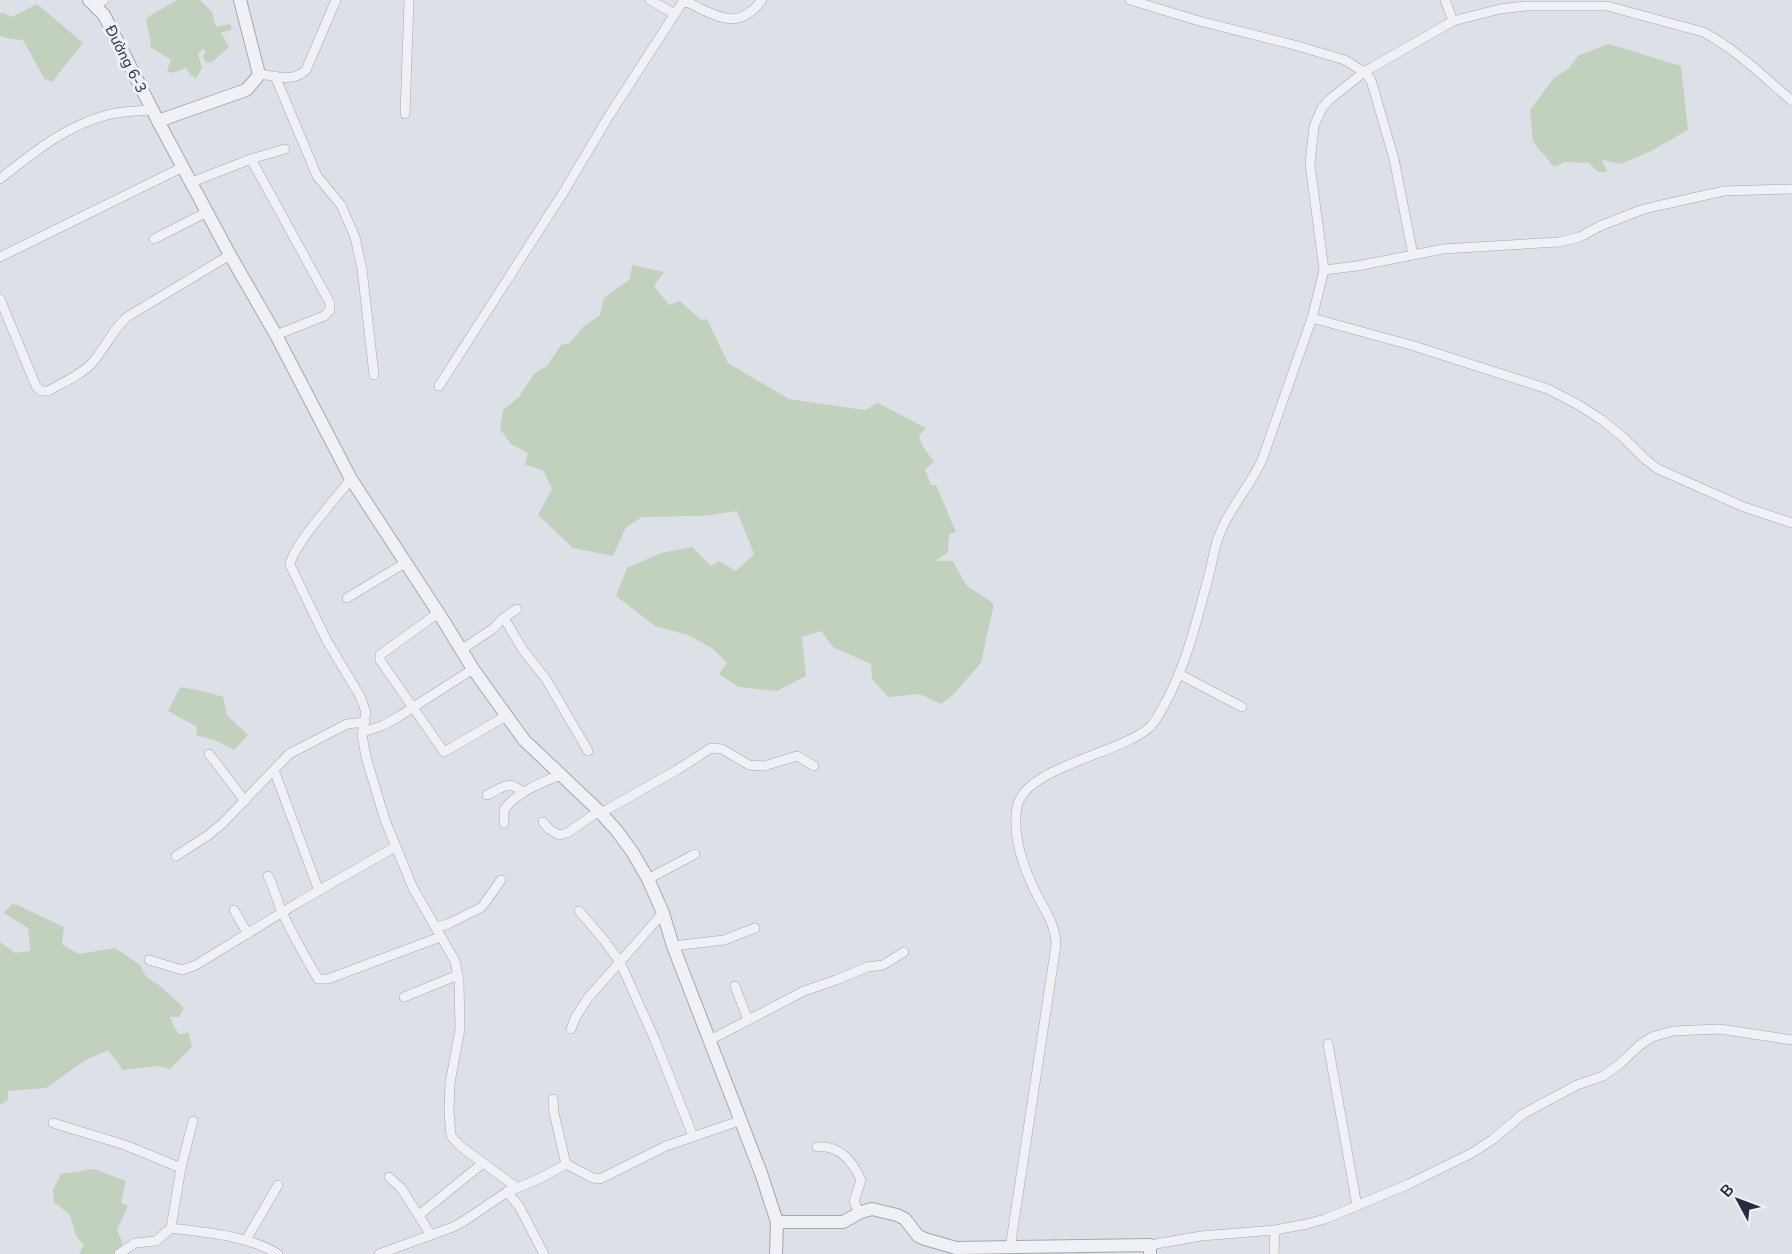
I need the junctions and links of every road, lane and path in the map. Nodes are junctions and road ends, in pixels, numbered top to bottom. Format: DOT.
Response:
graph roads {
  1 [pos="240,0"];
  2 [pos="336,0"];
  3 [pos="409,0"];
  4 [pos="650,0"];
  5 [pos="762,0"];
  6 [pos="1130,0"];
  7 [pos="1445,0"];
  8 [pos="96,2"];
  9 [pos="674,13"];
  10 [pos="1453,21"];
  11 [pos="1364,72"];
  12 [pos="259,74"];
  13 [pos="275,76"];
  14 [pos="1792,101"];
  15 [pos="405,114"];
  16 [pos="155,116"];
  17 [pos="285,149"];
  18 [pos="251,159"];
  19 [pos="183,166"];
  20 [pos="0,179"];
  21 [pos="192,182"];
  22 [pos="1792,189"];
  23 [pos="207,212"];
  24 [pos="154,239"];
  25 [pos="230,255"];
  26 [pos="1413,255"];
  27 [pos="0,257"];
  28 [pos="1324,270"];
  29 [pos="0,299"];
  30 [pos="1312,318"];
  31 [pos="276,334"];
  32 [pos="374,375"];
  33 [pos="438,386"];
  34 [pos="351,479"];
  35 [pos="1792,523"];
  36 [pos="405,563"];
  37 [pos="347,598"];
  38 [pos="517,609"];
  39 [pos="438,613"];
  40 [pos="504,618"];
  41 [pos="460,650"];
  42 [pos="472,669"];
  43 [pos="1179,674"];
  44 [pos="1242,707"];
  45 [pos="413,708"];
  46 [pos="506,716"];
  47 [pos="364,727"];
  48 [pos="588,751"];
  49 [pos="209,754"];
  50 [pos="814,766"];
  51 [pos="274,770"];
  52 [pos="560,775"];
  53 [pos="523,794"];
  54 [pos="488,795"];
  55 [pos="245,801"];
  56 [pos="600,812"];
  57 [pos="543,822"];
  58 [pos="504,823"];
  59 [pos="395,847"];
  60 [pos="695,854"];
  61 [pos="176,856"];
  62 [pos="268,876"];
  63 [pos="648,879"];
  64 [pos="501,880"];
  65 [pos="319,891"];
  66 [pos="234,910"];
  67 [pos="579,911"];
  68 [pos="282,913"];
  69 [pos="663,913"];
  70 [pos="435,927"];
  71 [pos="755,928"];
  72 [pos="248,934"];
  73 [pos="440,937"];
  74 [pos="673,946"];
  75 [pos="904,952"];
  76 [pos="149,960"];
  77 [pos="620,962"];
  78 [pos="458,975"];
  79 [pos="735,986"];
  80 [pos="404,997"];
  81 [pos="748,1020"];
  82 [pos="571,1029"];
  83 [pos="710,1040"];
  84 [pos="1792,1040"];
  85 [pos="1328,1044"];
  86 [pos="553,1099"];
  87 [pos="742,1119"];
  88 [pos="193,1121"];
  89 [pos="53,1123"];
  90 [pos="693,1136"];
  91 [pos="817,1147"];
  92 [pos="483,1163"];
  93 [pos="566,1164"];
  94 [pos="181,1168"];
  95 [pos="389,1177"];
  96 [pos="278,1185"];
  97 [pos="511,1190"];
  98 [pos="1357,1206"];
  99 [pos="863,1211"];
  100 [pos="418,1215"];
  101 [pos="777,1222"];
  102 [pos="171,1228"];
  103 [pos="1275,1230"];
  104 [pos="430,1235"];
  105 [pos="246,1240"];
  106 [pos="1010,1248"];
  107 [pos="1150,1250"];
  108 [pos="119,1254"];
  109 [pos="278,1254"];
  110 [pos="379,1254"];
  111 [pos="544,1254"];
  112 [pos="776,1254"];
  113 [pos="1274,1254"];
  1 -- 12 [label="street"];
  2 -- 13 [label="street"];
  3 -- 15 [label="street"];
  4 -- 9 [label="street"];
  5 -- 9 [label="street"];
  6 -- 11 [label="street"];
  7 -- 10 [label="street"];
  8 -- 16 [label="street, Đường 6-3"];
  9 -- 33 [label="street"];
  10 -- 11 [label="street"];
  10 -- 14 [label="street"];
  11 -- 26 [label="street"];
  11 -- 28 [label="street"];
  12 -- 13 [label="street"];
  12 -- 16 [label="street"];
  13 -- 32 [label="street"];
  16 -- 19 [label="street, Đường 6-3"];
  16 -- 20 [label="street"];
  17 -- 18 [label="street"];
  18 -- 21 [label="street"];
  18 -- 31 [label="street"];
  19 -- 21 [label="street, Đường 6-3"];
  19 -- 27 [label="street"];
  21 -- 23 [label="street, Đường 6-3"];
  22 -- 26 [label="street"];
  23 -- 24 [label="street"];
  23 -- 25 [label="street, Đường 6-3"];
  25 -- 29 [label="street"];
  25 -- 31 [label="street, Đường 6-3"];
  26 -- 28 [label="street"];
  28 -- 30 [label="street"];
  30 -- 35 [label="street"];
  30 -- 43 [label="street"];
  31 -- 34 [label="street, Đường 6-3"];
  34 -- 36 [label="street, Đường 6-3"];
  34 -- 47 [label="street"];
  36 -- 37 [label="street"];
  36 -- 39 [label="street, Đường 6-3"];
  38 -- 40 [label="street"];
  39 -- 41 [label="street, Đường 6-3"];
  39 -- 45 [label="street"];
  40 -- 41 [label="street"];
  40 -- 48 [label="street"];
  41 -- 42 [label="street, Đường 6-3"];
  42 -- 45 [label="street"];
  42 -- 46 [label="street, Đường 6-3"];
  43 -- 44 [label="street"];
  43 -- 106 [label="street"];
  45 -- 46 [label="street"];
  45 -- 47 [label="street"];
  46 -- 52 [label="street, Đường 6-3"];
  47 -- 51 [label="street"];
  47 -- 59 [label="street"];
  49 -- 55 [label="street"];
  50 -- 56 [label="street"];
  51 -- 55 [label="street"];
  51 -- 65 [label="street"];
  52 -- 53 [label="street"];
  52 -- 56 [label="street, Đường 6-3"];
  53 -- 54 [label="street"];
  53 -- 58 [label="street"];
  55 -- 61 [label="street"];
  56 -- 57 [label="street"];
  56 -- 63 [label="street, Đường 6-3"];
  59 -- 65 [label="street"];
  59 -- 70 [label="street"];
  60 -- 63 [label="street"];
  62 -- 68 [label="street"];
  63 -- 69 [label="street, Đường 6-3"];
  64 -- 70 [label="street"];
  65 -- 68 [label="street"];
  66 -- 72 [label="street"];
  67 -- 77 [label="street"];
  68 -- 72 [label="street"];
  68 -- 73 [label="street"];
  69 -- 74 [label="street, Đường 6-3"];
  69 -- 77 [label="street"];
  70 -- 73 [label="street"];
  71 -- 74 [label="street"];
  72 -- 76 [label="street"];
  73 -- 78 [label="street"];
  74 -- 83 [label="street, Đường 6-3"];
  75 -- 81 [label="street"];
  77 -- 82 [label="street"];
  77 -- 90 [label="street"];
  78 -- 80 [label="street"];
  78 -- 92 [label="street"];
  79 -- 81 [label="street"];
  81 -- 83 [label="street"];
  83 -- 87 [label="street, Đường 6-3"];
  84 -- 98 [label="street"];
  85 -- 98 [label="street"];
  86 -- 93 [label="street"];
  87 -- 90 [label="street"];
  87 -- 101 [label="street, Đường 6-3"];
  88 -- 94 [label="street"];
  89 -- 94 [label="street"];
  90 -- 93 [label="street"];
  91 -- 99 [label="street"];
  92 -- 97 [label="street"];
  92 -- 100 [label="street"];
  93 -- 97 [label="street"];
  94 -- 102 [label="street"];
  95 -- 100 [label="street"];
  96 -- 105 [label="street"];
  97 -- 104 [label="street"];
  97 -- 111 [label="street"];
  98 -- 103 [label="street"];
  99 -- 101 [label="street"];
  99 -- 106 [label="street"];
  100 -- 104 [label="street"];
  101 -- 112 [label="street, Đường 6-3"];
  102 -- 105 [label="street"];
  102 -- 108 [label="street"];
  103 -- 107 [label="street"];
  103 -- 113 [label="street"];
  104 -- 110 [label="street"];
  105 -- 109 [label="street"];
  106 -- 107 [label="street"];
}
